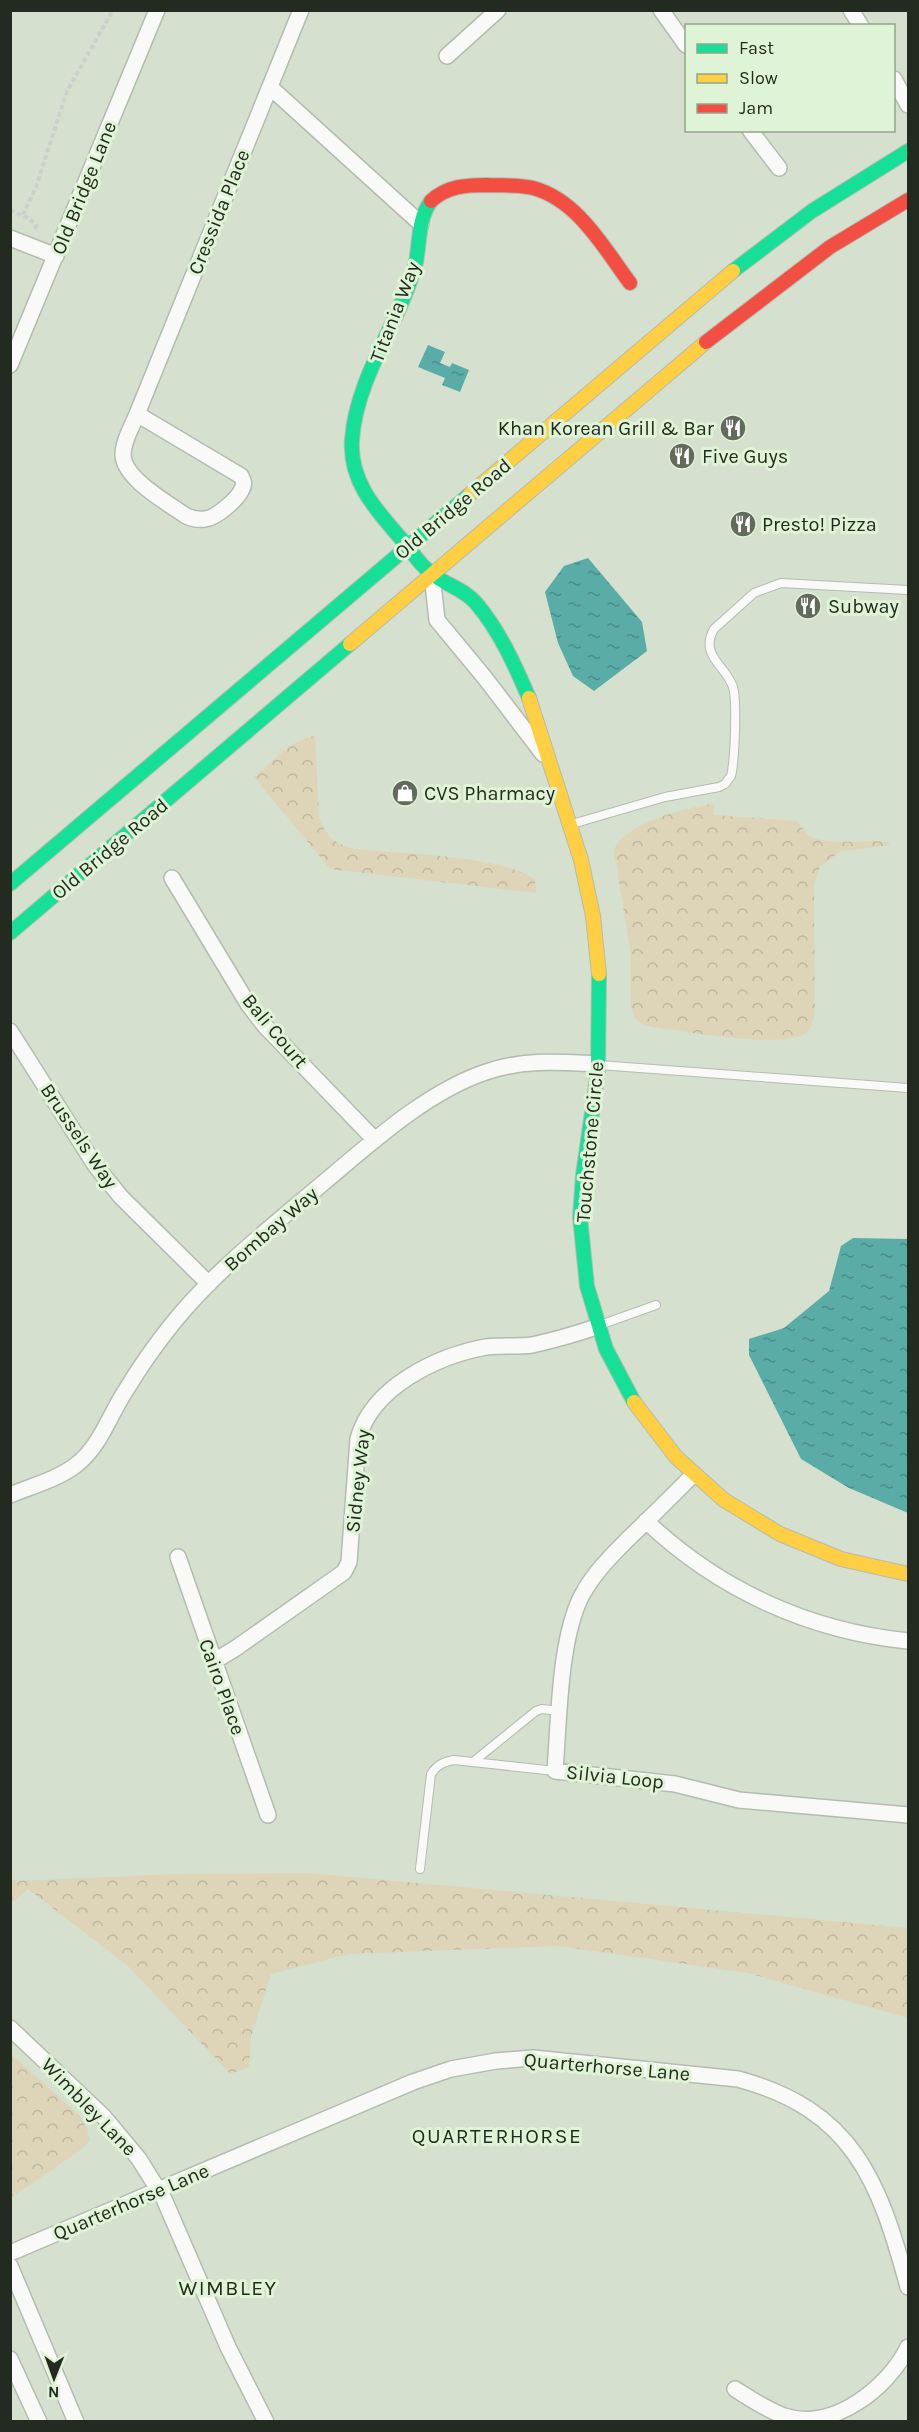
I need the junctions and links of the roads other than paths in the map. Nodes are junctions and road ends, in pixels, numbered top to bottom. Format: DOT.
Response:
graph roads {
  1 [pos="157,10"];
  2 [pos="301,10"];
  3 [pos="498,10"];
  4 [pos="661,10"];
  5 [pos="850,10"];
  6 [pos="860,24"];
  7 [pos="685,42"];
  8 [pos="447,56"];
  9 [pos="895,81"];
  10 [pos="270,87"];
  11 [pos="909,105"];
  12 [pos="752,132"];
  13 [pos="909,151"];
  14 [pos="779,168"];
  15 [pos="909,200"];
  16 [pos="421,224"];
  17 [pos="10,238"];
  18 [pos="56,256"];
  19 [pos="630,283"];
  20 [pos="10,365"];
  21 [pos="137,414"];
  22 [pos="408,547"];
  23 [pos="432,575"];
  24 [pos="909,590"];
  25 [pos="548,759"];
  26 [pos="571,824"];
  27 [pos="172,878"];
  28 [pos="10,885"];
  29 [pos="10,933"];
  30 [pos="10,1031"];
  31 [pos="598,1064"];
  32 [pos="909,1088"];
  33 [pos="375,1140"];
  34 [pos="208,1284"];
  35 [pos="656,1305"];
  36 [pos="598,1326"];
  37 [pos="693,1475"];
  38 [pos="10,1495"];
  39 [pos="646,1521"];
  40 [pos="178,1557"];
  41 [pos="909,1574"];
  42 [pos="909,1641"];
  43 [pos="213,1662"];
  44 [pos="560,1711"];
  45 [pos="473,1762"];
  46 [pos="555,1771"];
  47 [pos="268,1815"];
  48 [pos="909,1815"];
  49 [pos="420,1869"];
  50 [pos="10,2028"];
  51 [pos="159,2190"];
  52 [pos="10,2253"];
  53 [pos="10,2266"];
  54 [pos="909,2287"];
  55 [pos="909,2347"];
  56 [pos="10,2360"];
  57 [pos="735,2389"];
  58 [pos="39,2421"];
  59 [pos="76,2421"];
  60 [pos="266,2421"];
  1 -- 18 [label="street, Old Bridge Lane"];
  2 -- 10 [label="street, Cressida Place"];
  3 -- 8 [label="street"];
  4 -- 7 [label="street"];
  5 -- 6 [label="street"];
  9 -- 11 [label="street"];
  10 -- 16 [label="street"];
  10 -- 21 [label="street, Cressida Place"];
  12 -- 14 [label="street"];
  13 -- 22 [label="main road, Old Bridge Road"];
  15 -- 23 [label="main road, Old Bridge Road"];
  16 -- 19 [label="main road"];
  16 -- 22 [label="main road, Titania Way"];
  17 -- 18 [label="street"];
  18 -- 20 [label="street, Old Bridge Lane"];
  21 -- 21 [label="street, Cressida Place"];
  22 -- 23 [label="main road, Titania Way"];
  22 -- 28 [label="main road, Old Bridge Road"];
  23 -- 25 [label="street, Touchstone Circle"];
  23 -- 25 [label="main road, Touchstone Circle"];
  23 -- 29 [label="main road, Old Bridge Road"];
  24 -- 26 [label="lane"];
  25 -- 26 [label="main road, Touchstone Circle"];
  26 -- 31 [label="main road, Touchstone Circle"];
  27 -- 33 [label="street, Bali Court"];
  30 -- 34 [label="street, Brussels Way"];
  31 -- 32 [label="lane"];
  31 -- 33 [label="street, Bombay Way"];
  31 -- 36 [label="main road, Touchstone Circle"];
  33 -- 34 [label="street, Bombay Way"];
  34 -- 38 [label="street, Bombay Way"];
  35 -- 36 [label="lane"];
  36 -- 37 [label="main road, Touchstone Circle"];
  36 -- 43 [label="street, Sidney Way"];
  37 -- 39 [label="street, Silvia Loop"];
  37 -- 41 [label="main road, Touchstone Circle"];
  39 -- 42 [label="street"];
  39 -- 44 [label="street, Silvia Loop"];
  40 -- 43 [label="street, Cairo Place"];
  43 -- 47 [label="street, Cairo Place"];
  44 -- 45 [label="lane"];
  44 -- 46 [label="street, Silvia Loop"];
  45 -- 46 [label="lane"];
  45 -- 49 [label="lane"];
  46 -- 48 [label="street, Silvia Loop"];
  50 -- 51 [label="street, Wimbley Lane"];
  51 -- 52 [label="street, Quarterhorse Lane"];
  51 -- 54 [label="street, Quarterhorse Lane"];
  51 -- 60 [label="street, Wimbley Lane"];
  53 -- 59 [label="street"];
  55 -- 57 [label="street"];
  56 -- 58 [label="street"];
}
